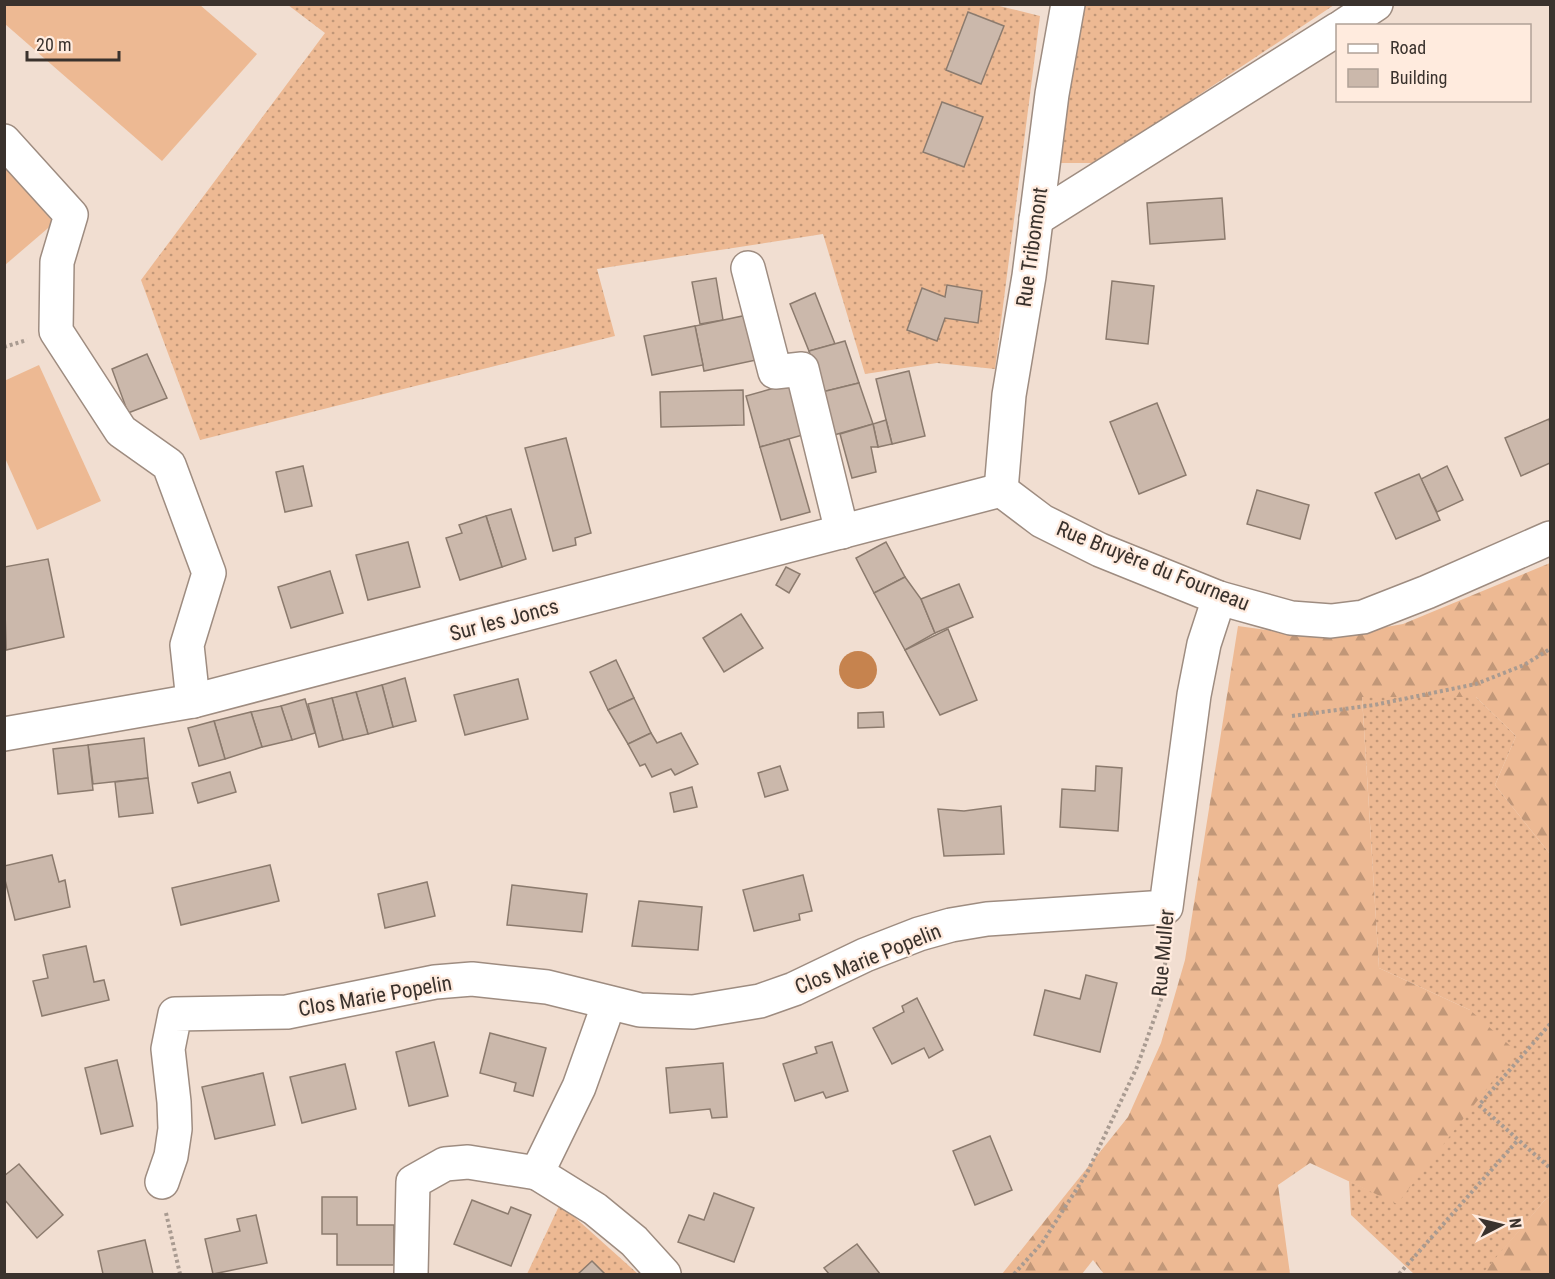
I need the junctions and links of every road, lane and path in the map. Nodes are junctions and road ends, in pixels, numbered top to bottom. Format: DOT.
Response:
graph roads {
  1 [pos="1068,4"];
  2 [pos="1376,4"];
  3 [pos="1346,24"];
  4 [pos="1336,30"];
  5 [pos="4,141"];
  6 [pos="1036,219"];
  7 [pos="748,268"];
  8 [pos="1001,490"];
  9 [pos="842,532"];
  10 [pos="1551,538"];
  11 [pos="1219,598"];
  12 [pos="1551,649"];
  13 [pos="193,701"];
  14 [pos="1292,716"];
  15 [pos="4,734"];
  16 [pos="1166,907"];
  17 [pos="609,1003"];
  18 [pos="1551,1024"];
  19 [pos="1518,1140"];
  20 [pos="1551,1168"];
  21 [pos="537,1173"];
  22 [pos="162,1182"];
  23 [pos="180,1275"];
  24 [pos="411,1275"];
  25 [pos="664,1275"];
  26 [pos="1014,1275"];
  27 [pos="1399,1275"];
  1 -- 6 [label="street, Rue Tribomont"];
  2 -- 3 [label="street"];
  4 -- 6 [label="street"];
  5 -- 13 [label="street"];
  6 -- 8 [label="street, Rue Tribomont"];
  7 -- 9 [label="street"];
  8 -- 9 [label="street, Sur les Joncs"];
  8 -- 11 [label="street, Rue Bruyère du Fourneau"];
  9 -- 13 [label="street, Sur les Joncs"];
  10 -- 11 [label="street, Rue Bruyère du Fourneau"];
  11 -- 16 [label="street, Rue Muller"];
  12 -- 14 [label="path"];
  13 -- 15 [label="street, Sur les Joncs"];
  16 -- 17 [label="street, Clos Marie Popelin"];
  16 -- 26 [label="path, Rue Muller"];
  17 -- 21 [label="street"];
  17 -- 22 [label="street, Clos Marie Popelin"];
  18 -- 19 [label="path"];
  19 -- 20 [label="path"];
  19 -- 27 [label="path"];
  21 -- 24 [label="street"];
  21 -- 25 [label="street"];
  22 -- 23 [label="path"];
}
